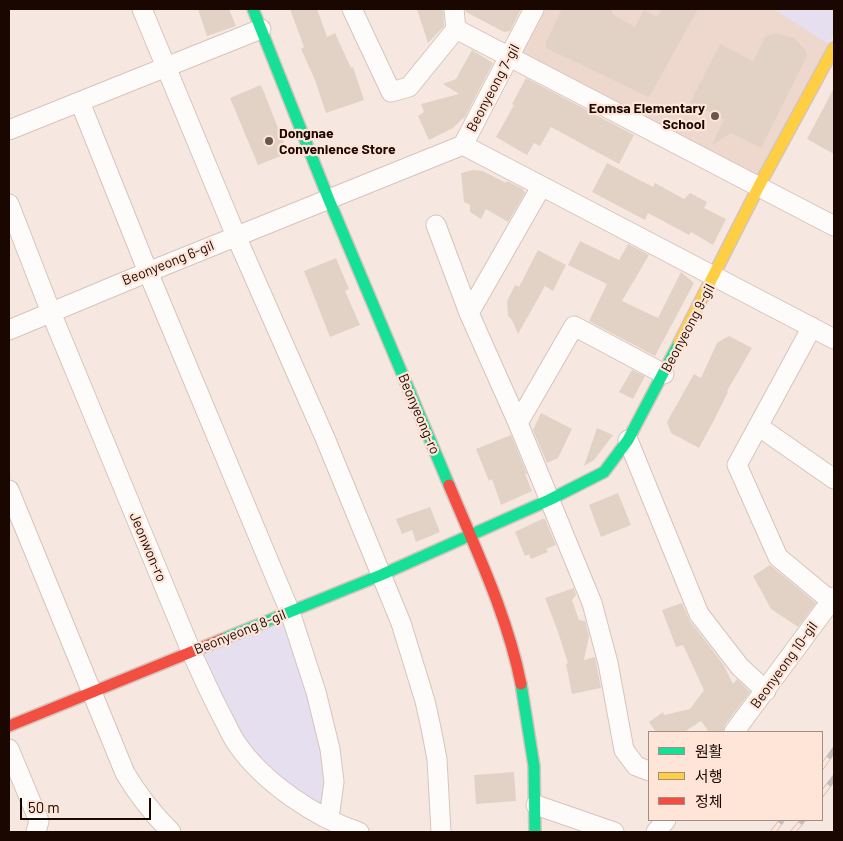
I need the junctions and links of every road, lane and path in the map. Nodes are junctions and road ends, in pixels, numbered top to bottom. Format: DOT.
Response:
graph roads {
  1 [pos="142,9"];
  2 [pos="253,9"];
  3 [pos="352,9"];
  4 [pos="454,9"];
  5 [pos="534,9"];
  6 [pos="261,29"];
  7 [pos="456,29"];
  8 [pos="834,48"];
  9 [pos="510,57"];
  10 [pos="166,67"];
  11 [pos="80,102"];
  12 [pos="9,130"];
  13 [pos="463,144"];
  14 [pos="759,186"];
  15 [pos="541,187"];
  16 [pos="329,200"];
  17 [pos="9,204"];
  18 [pos="436,225"];
  19 [pos="834,226"];
  20 [pos="236,236"];
  21 [pos="148,272"];
  22 [pos="715,276"];
  23 [pos="50,312"];
  24 [pos="469,313"];
  25 [pos="812,327"];
  26 [pos="9,330"];
  27 [pos="834,339"];
  28 [pos="664,374"];
  29 [pos="518,423"];
  30 [pos="758,426"];
  31 [pos="628,440"];
  32 [pos="834,479"];
  33 [pos="9,490"];
  34 [pos="549,500"];
  35 [pos="470,535"];
  36 [pos="382,575"];
  37 [pos="833,599"];
  38 [pos="290,612"];
  39 [pos="191,651"];
  40 [pos="766,691"];
  41 [pos="91,692"];
  42 [pos="9,726"];
  43 [pos="735,731"];
  44 [pos="9,749"];
  45 [pos="648,771"];
  46 [pos="536,805"];
  47 [pos="329,818"];
  48 [pos="665,821"];
  49 [pos="36,832"];
  50 [pos="170,832"];
  51 [pos="359,832"];
  52 [pos="441,832"];
  53 [pos="535,832"];
  54 [pos="614,832"];
  55 [pos="656,832"];
  1 -- 10 [label="street"];
  2 -- 6 [label="street, Beonyeong-ro"];
  3 -- 7 [label="street"];
  4 -- 7 [label="street"];
  5 -- 9 [label="street, Beonyeong 7-gil"];
  6 -- 10 [label="street"];
  6 -- 16 [label="street, Beonyeong-ro"];
  7 -- 9 [label="street"];
  8 -- 14 [label="street, Beonyeong 9-gil"];
  9 -- 13 [label="street, Beonyeong 7-gil"];
  9 -- 14 [label="street"];
  10 -- 11 [label="street"];
  10 -- 20 [label="street"];
  11 -- 12 [label="street"];
  11 -- 21 [label="street"];
  13 -- 15 [label="street"];
  13 -- 16 [label="street, Beonyeong 7-gil"];
  14 -- 19 [label="street"];
  14 -- 22 [label="street, Beonyeong 9-gil"];
  15 -- 22 [label="street"];
  15 -- 24 [label="street"];
  16 -- 20 [label="street, Beonyeong 6-gil"];
  16 -- 35 [label="street, Beonyeong-ro"];
  17 -- 23 [label="street, Jeonwon-ro"];
  18 -- 24 [label="street"];
  20 -- 21 [label="street, Beonyeong 6-gil"];
  20 -- 36 [label="street"];
  21 -- 23 [label="street, Beonyeong 6-gil"];
  21 -- 38 [label="street"];
  22 -- 25 [label="street"];
  22 -- 28 [label="street, Beonyeong 9-gil"];
  23 -- 26 [label="street, Beonyeong 6-gil"];
  23 -- 39 [label="street, Jeonwon-ro"];
  24 -- 29 [label="street"];
  25 -- 27 [label="street"];
  25 -- 30 [label="street"];
  28 -- 29 [label="street"];
  28 -- 31 [label="street, Beonyeong 9-gil"];
  29 -- 34 [label="street"];
  30 -- 32 [label="street"];
  30 -- 37 [label="street"];
  31 -- 34 [label="street, Beonyeong 9-gil"];
  31 -- 40 [label="street"];
  33 -- 41 [label="street"];
  34 -- 35 [label="street, Beonyeong 9-gil"];
  34 -- 45 [label="street"];
  35 -- 36 [label="street, Beonyeong 8-gil"];
  35 -- 46 [label="street, Beonyeong-ro"];
  36 -- 38 [label="street, Beonyeong 8-gil"];
  36 -- 52 [label="street"];
  37 -- 40 [label="street, Beonyeong 10-gil"];
  38 -- 39 [label="street, Beonyeong 8-gil"];
  38 -- 47 [label="street"];
  39 -- 41 [label="street, Beonyeong 8-gil"];
  39 -- 47 [label="street, Jeonwon-ro"];
  40 -- 43 [label="street, Beonyeong 10-gil"];
  41 -- 42 [label="street, Beonyeong 8-gil"];
  41 -- 50 [label="street"];
  44 -- 49 [label="street"];
  46 -- 53 [label="street, Beonyeong-ro"];
  46 -- 54 [label="street"];
  47 -- 51 [label="street, Jeonwon-ro"];
  48 -- 55 [label="street"];
}
